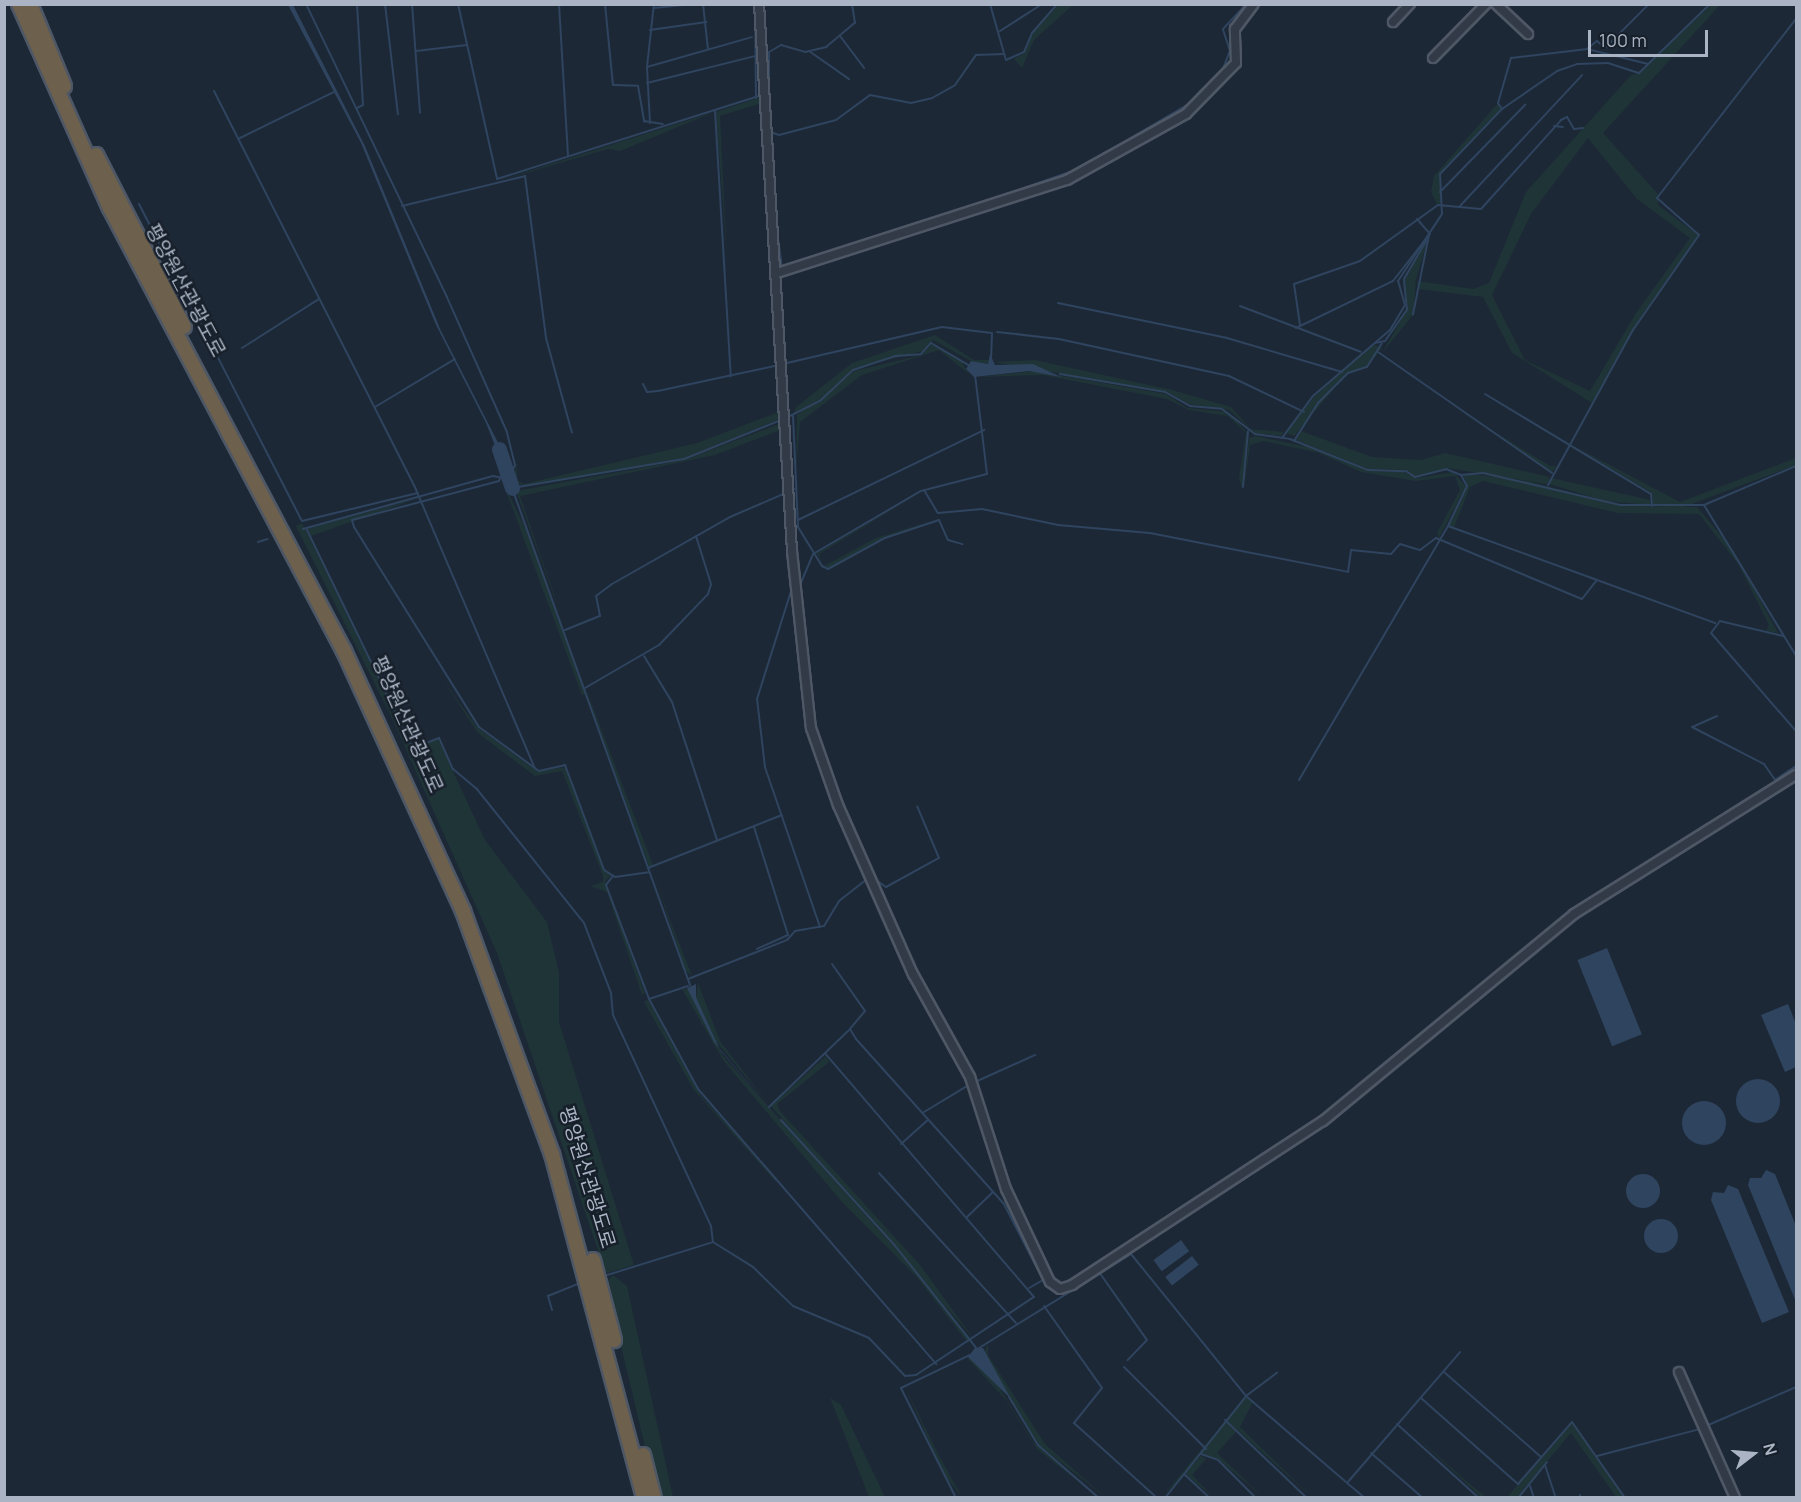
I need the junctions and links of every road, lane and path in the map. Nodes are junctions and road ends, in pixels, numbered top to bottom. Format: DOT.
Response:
graph roads {
  1 [pos="19,4"];
  2 [pos="30,4"];
  3 [pos="759,4"];
  4 [pos="1254,4"];
  5 [pos="1410,4"];
  6 [pos="1486,4"];
  7 [pos="1496,4"];
  8 [pos="1394,22"];
  9 [pos="1528,34"];
  10 [pos="1432,58"];
  11 [pos="777,273"];
  12 [pos="1797,775"];
  13 [pos="594,1279"];
  14 [pos="1679,1372"];
  15 [pos="644,1497"];
  16 [pos="654,1497"];
  17 [pos="1735,1497"];
  1 -- 13 [label="highway"];
  2 -- 13 [label="highway, 평양원산관광도로"];
  3 -- 11 [label="street"];
  4 -- 11 [label="street"];
  5 -- 8 [label="street"];
  6 -- 10 [label="street"];
  7 -- 9 [label="street"];
  11 -- 12 [label="street"];
  13 -- 15 [label="highway"];
  13 -- 16 [label="highway, 평양원산관광도로"];
  14 -- 17 [label="street"];
}
